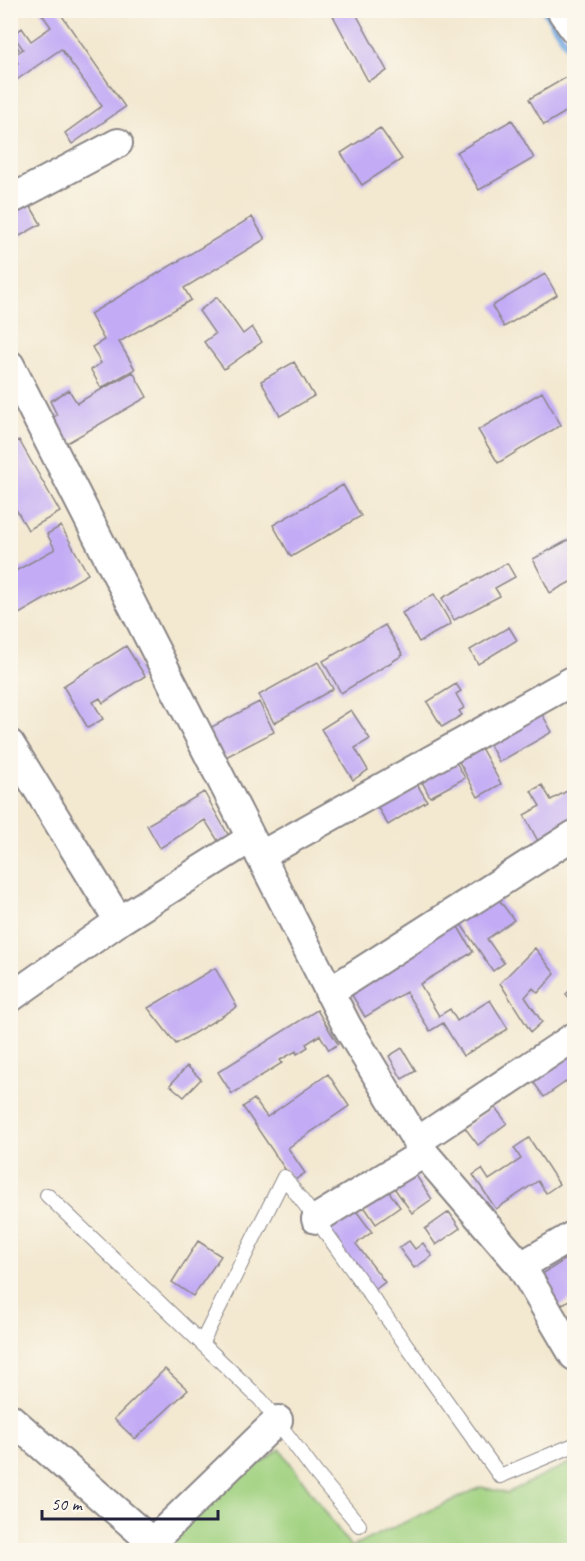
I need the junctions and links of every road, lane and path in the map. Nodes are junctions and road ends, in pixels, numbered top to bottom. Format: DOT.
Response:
graph roads {
  1 [pos="561,10"];
  2 [pos="574,29"];
  3 [pos="118,143"];
  4 [pos="10,201"];
  5 [pos="10,365"];
  6 [pos="574,680"];
  7 [pos="10,744"];
  8 [pos="574,835"];
  9 [pos="256,847"];
  10 [pos="119,921"];
  11 [pos="328,992"];
  12 [pos="10,998"];
  13 [pos="574,1037"];
  14 [pos="421,1147"];
  15 [pos="48,1195"];
  16 [pos="316,1219"];
  17 [pos="574,1235"];
  18 [pos="521,1266"];
  19 [pos="202,1342"];
  20 [pos="574,1356"];
  21 [pos="10,1418"];
  22 [pos="278,1420"];
  23 [pos="574,1445"];
  24 [pos="359,1525"];
  1 -- 2 [label="street"];
  3 -- 4 [label="street"];
  5 -- 9 [label="street"];
  6 -- 9 [label="street"];
  7 -- 10 [label="street"];
  8 -- 11 [label="street"];
  9 -- 10 [label="street"];
  9 -- 11 [label="street"];
  10 -- 12 [label="street"];
  11 -- 14 [label="street"];
  13 -- 14 [label="street"];
  14 -- 16 [label="street"];
  14 -- 18 [label="street"];
  15 -- 19 [label="lane"];
  16 -- 19 [label="lane"];
  16 -- 23 [label="lane"];
  17 -- 18 [label="street"];
  18 -- 20 [label="street"];
  19 -- 22 [label="lane"];
  21 -- 22 [label="street"];
  22 -- 24 [label="lane"];
}
